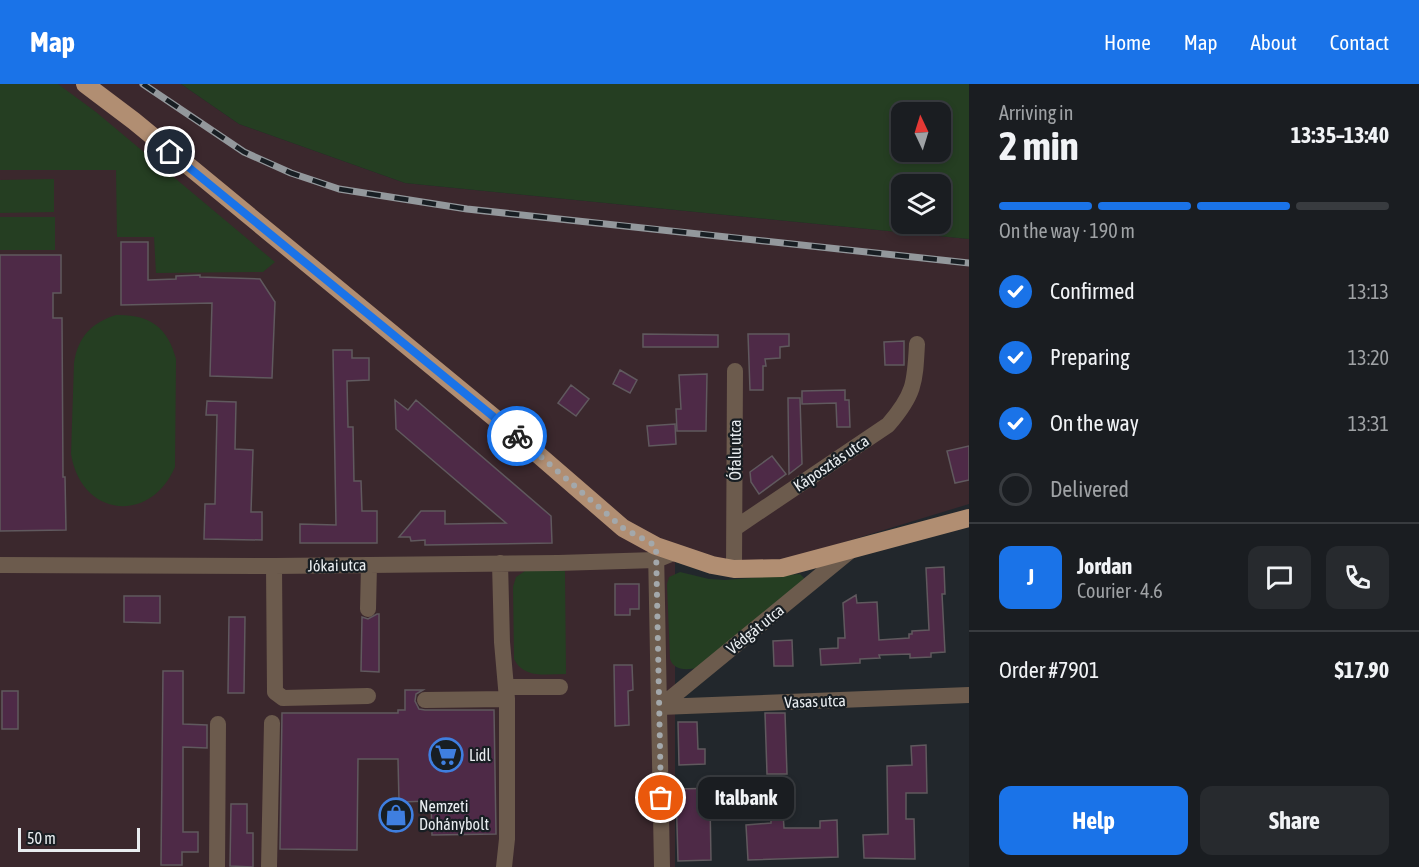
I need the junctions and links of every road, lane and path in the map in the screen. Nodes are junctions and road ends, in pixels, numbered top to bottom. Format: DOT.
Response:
graph roads {
  1 [pos="85,84"];
  2 [pos="916,344"];
  3 [pos="735,371"];
  4 [pos="969,518"];
  5 [pos="735,528"];
  6 [pos="850,551"];
  7 [pos="662,553"];
  8 [pos="500,564"];
  9 [pos="0,565"];
  10 [pos="369,565"];
  11 [pos="274,566"];
  12 [pos="734,569"];
  13 [pos="368,609"];
  14 [pos="560,687"];
  15 [pos="506,693"];
  16 [pos="969,695"];
  17 [pos="368,696"];
  18 [pos="425,700"];
  19 [pos="660,707"];
  20 [pos="272,723"];
  21 [pos="218,724"];
  22 [pos="217,867"];
  23 [pos="269,867"];
  24 [pos="504,867"];
  25 [pos="662,867"];
  1 -- 7 [label="main road, Védgát utca"];
  2 -- 5 [label="street, Káposztás utca"];
  3 -- 5 [label="street, Ófalu utca"];
  4 -- 6 [label="main road, Védgát utca"];
  5 -- 12 [label="street"];
  6 -- 12 [label="main road, Védgát utca"];
  6 -- 19 [label="street, Védgát utca"];
  7 -- 8 [label="street, Jókai utca"];
  7 -- 12 [label="main road, Védgát utca"];
  7 -- 19 [label="street"];
  8 -- 10 [label="street, Jókai utca"];
  8 -- 15 [label="street"];
  9 -- 11 [label="street, Jókai utca"];
  10 -- 11 [label="street, Jókai utca"];
  10 -- 13 [label="street"];
  11 -- 17 [label="street"];
  14 -- 15 [label="street"];
  15 -- 18 [label="street"];
  15 -- 24 [label="street"];
  16 -- 19 [label="street, Vasas utca"];
  19 -- 25 [label="street"];
  20 -- 23 [label="street"];
  21 -- 22 [label="street"];
}
